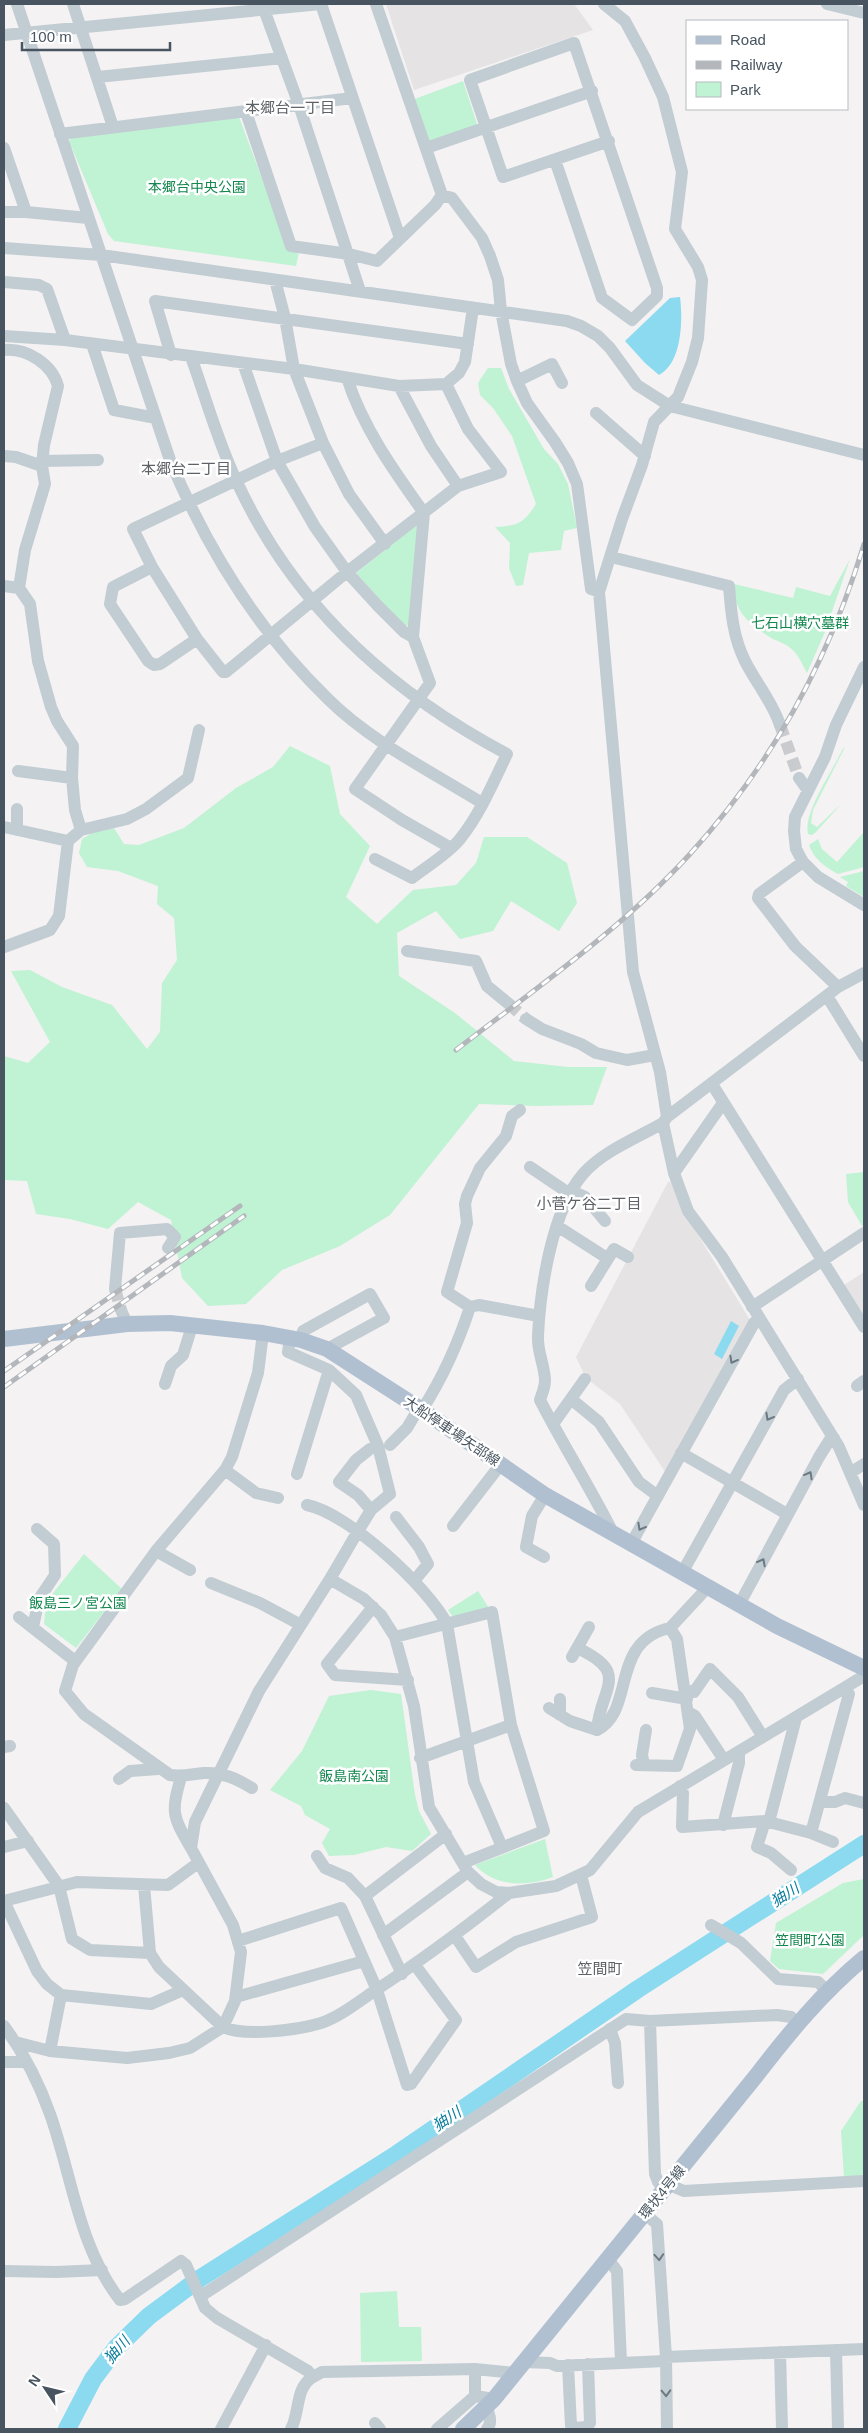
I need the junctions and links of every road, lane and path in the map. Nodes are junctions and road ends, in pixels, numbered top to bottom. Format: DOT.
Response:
graph roads {
  1 [pos="17,4"];
  2 [pos="73,4"];
  3 [pos="321,4"];
  4 [pos="329,4"];
  5 [pos="376,4"];
  6 [pos="604,4"];
  7 [pos="827,4"];
  8 [pos="264,7"];
  9 [pos="864,13"];
  10 [pos="81,27"];
  11 [pos="26,32"];
  12 [pos="4,35"];
  13 [pos="282,58"];
  14 [pos="98,78"];
  15 [pos="592,91"];
  16 [pos="352,98"];
  17 [pos="298,105"];
  18 [pos="246,112"];
  19 [pos="113,127"];
  20 [pos="485,128"];
  21 [pos="60,134"];
  22 [pos="609,141"];
  23 [pos="4,148"];
  24 [pos="426,148"];
  25 [pos="555,160"];
  26 [pos="442,194"];
  27 [pos="4,212"];
  28 [pos="26,212"];
  29 [pos="88,218"];
  30 [pos="400,238"];
  31 [pos="4,248"];
  32 [pos="349,254"];
  33 [pos="102,255"];
  34 [pos="275,280"];
  35 [pos="4,282"];
  36 [pos="360,291"];
  37 [pos="474,308"];
  38 [pos="501,311"];
  39 [pos="285,318"];
  40 [pos="4,336"];
  41 [pos="65,340"];
  42 [pos="92,344"];
  43 [pos="468,344"];
  44 [pos="4,350"];
  45 [pos="132,350"];
  46 [pos="171,355"];
  47 [pos="191,357"];
  48 [pos="243,364"];
  49 [pos="294,369"];
  50 [pos="347,378"];
  51 [pos="517,380"];
  52 [pos="562,383"];
  53 [pos="446,384"];
  54 [pos="399,386"];
  55 [pos="670,406"];
  56 [pos="596,413"];
  57 [pos="156,418"];
  58 [pos="322,443"];
  59 [pos="864,455"];
  60 [pos="4,456"];
  61 [pos="645,456"];
  62 [pos="98,460"];
  63 [pos="277,461"];
  64 [pos="41,464"];
  65 [pos="236,481"];
  66 [pos="458,486"];
  67 [pos="188,502"];
  68 [pos="424,513"];
  69 [pos="384,544"];
  70 [pos="611,557"];
  71 [pos="152,567"];
  72 [pos="347,572"];
  73 [pos="4,586"];
  74 [pos="19,588"];
  75 [pos="599,592"];
  76 [pos="313,601"];
  77 [pos="271,635"];
  78 [pos="413,637"];
  79 [pos="197,639"];
  80 [pos="864,667"];
  81 [pos="861,683"];
  82 [pos="418,700"];
  83 [pos="780,725"];
  84 [pos="199,730"];
  85 [pos="387,744"];
  86 [pos="18,771"];
  87 [pos="72,778"];
  88 [pos="799,778"];
  89 [pos="807,789"];
  90 [pos="482,803"];
  91 [pos="17,809"];
  92 [pos="4,827"];
  93 [pos="17,830"];
  94 [pos="80,830"];
  95 [pos="68,841"];
  96 [pos="451,848"];
  97 [pos="375,859"];
  98 [pos="803,862"];
  99 [pos="864,905"];
  100 [pos="4,947"];
  101 [pos="407,951"];
  102 [pos="864,973"];
  103 [pos="838,988"];
  104 [pos="828,996"];
  105 [pos="509,1004"];
  106 [pos="526,1019"];
  107 [pos="655,1055"];
  108 [pos="864,1056"];
  109 [pos="712,1084"];
  110 [pos="724,1103"];
  111 [pos="520,1110"];
  112 [pos="665,1120"];
  113 [pos="530,1167"];
  114 [pos="674,1173"];
  115 [pos="571,1192"];
  116 [pos="604,1221"];
  117 [pos="557,1226"];
  118 [pos="864,1233"];
  119 [pos="168,1248"];
  120 [pos="628,1257"];
  121 [pos="608,1258"];
  122 [pos="822,1260"];
  123 [pos="591,1286"];
  124 [pos="115,1289"];
  125 [pos="470,1307"];
  126 [pos="752,1307"];
  127 [pos="539,1316"];
  128 [pos="759,1319"];
  129 [pos="192,1326"];
  130 [pos="864,1327"];
  131 [pos="263,1333"];
  132 [pos="4,1339"];
  133 [pos="296,1339"];
  134 [pos="328,1349"];
  135 [pos="329,1370"];
  136 [pos="585,1379"];
  137 [pos="798,1379"];
  138 [pos="165,1384"];
  139 [pos="571,1399"];
  140 [pos="420,1409"];
  141 [pos="553,1424"];
  142 [pos="834,1438"];
  143 [pos="381,1450"];
  144 [pos="681,1453"];
  145 [pos="502,1464"];
  146 [pos="864,1464"];
  147 [pos="225,1470"];
  148 [pos="850,1472"];
  149 [pos="297,1474"];
  150 [pos="732,1482"];
  151 [pos="545,1495"];
  152 [pos="658,1496"];
  153 [pos="278,1498"];
  154 [pos="307,1505"];
  155 [pos="864,1505"];
  156 [pos="371,1510"];
  157 [pos="787,1514"];
  158 [pos="396,1517"];
  159 [pos="453,1526"];
  160 [pos="37,1529"];
  161 [pos="358,1530"];
  162 [pos="610,1532"];
  163 [pos="632,1544"];
  164 [pos="156,1551"];
  165 [pos="544,1557"];
  166 [pos="190,1570"];
  167 [pos="682,1573"];
  168 [pos="330,1579"];
  169 [pos="414,1581"];
  170 [pos="211,1583"];
  171 [pos="708,1587"];
  172 [pos="739,1605"];
  173 [pos="373,1607"];
  174 [pos="19,1617"];
  175 [pos="447,1624"];
  176 [pos="301,1625"];
  177 [pos="588,1627"];
  178 [pos="33,1628"];
  179 [pos="670,1628"];
  180 [pos="395,1637"];
  181 [pos="75,1661"];
  182 [pos="864,1668"];
  183 [pos="864,1676"];
  184 [pos="408,1680"];
  185 [pos="845,1688"];
  186 [pos="652,1693"];
  187 [pos="686,1694"];
  188 [pos="560,1700"];
  189 [pos="688,1712"];
  190 [pos="796,1718"];
  191 [pos="511,1725"];
  192 [pos="597,1730"];
  193 [pos="646,1730"];
  194 [pos="762,1737"];
  195 [pos="467,1741"];
  196 [pos="739,1752"];
  197 [pos="420,1758"];
  198 [pos="724,1760"];
  199 [pos="158,1769"];
  200 [pos="219,1774"];
  201 [pos="181,1777"];
  202 [pos="119,1779"];
  203 [pos="680,1786"];
  204 [pos="252,1788"];
  205 [pos="820,1802"];
  206 [pos="864,1803"];
  207 [pos="4,1808"];
  208 [pos="767,1822"];
  209 [pos="723,1825"];
  210 [pos="811,1833"];
  211 [pos="446,1834"];
  212 [pos="28,1841"];
  213 [pos="833,1842"];
  214 [pos="4,1847"];
  215 [pos="502,1847"];
  216 [pos="191,1848"];
  217 [pos="317,1856"];
  218 [pos="198,1863"];
  219 [pos="465,1867"];
  220 [pos="791,1870"];
  221 [pos="581,1875"];
  222 [pos="144,1885"];
  223 [pos="59,1886"];
  224 [pos="509,1893"];
  225 [pos="365,1896"];
  226 [pos="711,1925"];
  227 [pos="383,1934"];
  228 [pos="455,1936"];
  229 [pos="238,1941"];
  230 [pos="150,1953"];
  231 [pos="864,1958"];
  232 [pos="364,1961"];
  233 [pos="415,1965"];
  234 [pos="402,1974"];
  235 [pos="183,1990"];
  236 [pos="377,1990"];
  237 [pos="827,1991"];
  238 [pos="61,1995"];
  239 [pos="236,1997"];
  240 [pos="650,2021"];
  241 [pos="797,2023"];
  242 [pos="4,2026"];
  243 [pos="223,2027"];
  244 [pos="610,2030"];
  245 [pos="15,2042"];
  246 [pos="50,2051"];
  247 [pos="4,2062"];
  248 [pos="26,2062"];
  249 [pos="618,2083"];
  250 [pos="864,2181"];
  251 [pos="665,2186"];
  252 [pos="644,2214"];
  253 [pos="607,2258"];
  254 [pos="102,2270"];
  255 [pos="4,2271"];
  256 [pos="201,2296"];
  257 [pos="266,2345"];
  258 [pos="836,2350"];
  259 [pos="864,2350"];
  260 [pos="780,2352"];
  261 [pos="665,2359"];
  262 [pos="621,2362"];
  263 [pos="588,2364"];
  264 [pos="568,2365"];
  265 [pos="518,2368"];
  266 [pos="475,2369"];
  267 [pos="313,2377"];
  268 [pos="485,2400"];
  269 [pos="221,2429"];
  270 [pos="291,2429"];
  271 [pos="438,2429"];
  272 [pos="463,2429"];
  273 [pos="487,2429"];
  274 [pos="667,2429"];
  275 [pos="782,2429"];
  276 [pos="838,2429"];
  1 -- 11 [label="street"];
  2 -- 10 [label="street"];
  3 -- 4 [label="street"];
  3 -- 8 [label="street"];
  3 -- 16 [label="street"];
  5 -- 24 [label="street"];
  6 -- 55 [label="street"];
  7 -- 9 [label="street"];
  8 -- 10 [label="street"];
  8 -- 13 [label="street"];
  10 -- 11 [label="street"];
  10 -- 14 [label="street"];
  11 -- 12 [label="street"];
  11 -- 21 [label="street"];
  13 -- 14 [label="street"];
  13 -- 17 [label="street"];
  14 -- 19 [label="street"];
  15 -- 20 [label="street"];
  15 -- 20 [label="street"];
  15 -- 22 [label="street"];
  16 -- 17 [label="street"];
  16 -- 30 [label="street"];
  17 -- 18 [label="street"];
  17 -- 32 [label="street"];
  18 -- 19 [label="street"];
  18 -- 32 [label="street"];
  19 -- 21 [label="street"];
  20 -- 24 [label="street"];
  20 -- 25 [label="street"];
  21 -- 29 [label="street"];
  22 -- 25 [label="street"];
  22 -- 25 [label="street"];
  23 -- 28 [label="street"];
  24 -- 26 [label="street"];
  26 -- 30 [label="street"];
  26 -- 38 [label="street"];
  27 -- 28 [label="street"];
  28 -- 29 [label="street"];
  29 -- 33 [label="street"];
  30 -- 32 [label="street"];
  31 -- 33 [label="street"];
  32 -- 36 [label="street"];
  33 -- 34 [label="street"];
  33 -- 45 [label="street"];
  34 -- 36 [label="street"];
  34 -- 39 [label="street"];
  35 -- 41 [label="street"];
  36 -- 37 [label="street"];
  37 -- 38 [label="street"];
  37 -- 43 [label="street"];
  38 -- 51 [label="street"];
  38 -- 55 [label="street"];
  39 -- 43 [label="street"];
  39 -- 46 [label="street"];
  39 -- 49 [label="street"];
  40 -- 41 [label="street"];
  41 -- 42 [label="street"];
  42 -- 45 [label="street"];
  42 -- 57 [label="street"];
  43 -- 53 [label="street"];
  44 -- 64 [label="street"];
  45 -- 46 [label="street"];
  45 -- 57 [label="street"];
  46 -- 47 [label="street"];
  47 -- 48 [label="street"];
  47 -- 65 [label="street"];
  48 -- 49 [label="street"];
  48 -- 63 [label="street"];
  49 -- 50 [label="street"];
  49 -- 58 [label="street"];
  50 -- 54 [label="street"];
  50 -- 68 [label="street"];
  51 -- 52 [label="street"];
  51 -- 75 [label="street"];
  53 -- 54 [label="street"];
  53 -- 66 [label="street"];
  54 -- 66 [label="street"];
  55 -- 59 [label="street"];
  55 -- 61 [label="street"];
  56 -- 61 [label="street"];
  57 -- 67 [label="street"];
  58 -- 63 [label="street"];
  58 -- 69 [label="street"];
  60 -- 64 [label="street"];
  61 -- 70 [label="street"];
  62 -- 64 [label="street"];
  63 -- 65 [label="street"];
  63 -- 72 [label="street"];
  64 -- 74 [label="street"];
  65 -- 67 [label="street"];
  65 -- 76 [label="street"];
  66 -- 68 [label="street"];
  67 -- 71 [label="street"];
  67 -- 77 [label="street"];
  68 -- 69 [label="street"];
  68 -- 78 [label="street"];
  69 -- 72 [label="street"];
  70 -- 75 [label="street"];
  70 -- 83 [label="street"];
  71 -- 79 [label="street"];
  71 -- 79 [label="street"];
  72 -- 76 [label="street"];
  72 -- 78 [label="street"];
  73 -- 74 [label="street"];
  74 -- 87 [label="street"];
  75 -- 107 [label="street"];
  76 -- 77 [label="street"];
  76 -- 82 [label="street"];
  77 -- 79 [label="street"];
  77 -- 85 [label="street"];
  78 -- 82 [label="street"];
  80 -- 81 [label="street"];
  81 -- 89 [label="street"];
  82 -- 85 [label="street"];
  82 -- 90 [label="street"];
  84 -- 94 [label="street"];
  85 -- 90 [label="street"];
  85 -- 96 [label="street"];
  86 -- 87 [label="street"];
  87 -- 94 [label="street"];
  88 -- 89 [label="street"];
  89 -- 98 [label="street"];
  90 -- 96 [label="street"];
  91 -- 93 [label="street"];
  92 -- 93 [label="street"];
  93 -- 95 [label="street"];
  94 -- 95 [label="street"];
  95 -- 100 [label="street"];
  96 -- 97 [label="street"];
  98 -- 99 [label="street"];
  98 -- 103 [label="street"];
  101 -- 105 [label="street"];
  102 -- 103 [label="street"];
  103 -- 104 [label="street"];
  104 -- 108 [label="street"];
  104 -- 109 [label="street"];
  106 -- 107 [label="street"];
  107 -- 112 [label="street"];
  109 -- 110 [label="street"];
  109 -- 112 [label="street"];
  110 -- 114 [label="street"];
  110 -- 122 [label="street"];
  111 -- 125 [label="street"];
  112 -- 114 [label="street"];
  112 -- 115 [label="street"];
  113 -- 115 [label="street"];
  114 -- 126 [label="street"];
  115 -- 116 [label="street"];
  115 -- 117 [label="street"];
  117 -- 121 [label="street"];
  117 -- 127 [label="street"];
  118 -- 122 [label="street"];
  119 -- 124 [label="street"];
  120 -- 121 [label="street"];
  121 -- 123 [label="street"];
  122 -- 126 [label="street"];
  122 -- 130 [label="street"];
  125 -- 127 [label="street"];
  125 -- 140 [label="street"];
  126 -- 128 [label="street"];
  127 -- 141 [label="street"];
  128 -- 137 [label="street"];
  128 -- 144 [label="street, one-way"];
  129 -- 131 [label="main road, 大船停車場矢部線"];
  129 -- 132 [label="main road, 大船停車場矢部線"];
  129 -- 138 [label="street"];
  131 -- 133 [label="main road, 大船停車場矢部線"];
  131 -- 147 [label="street"];
  133 -- 134 [label="main road, 大船停車場矢部線"];
  133 -- 134 [label="street"];
  133 -- 135 [label="street"];
  134 -- 140 [label="main road, 大船停車場矢部線"];
  135 -- 143 [label="street"];
  135 -- 149 [label="street"];
  136 -- 139 [label="street"];
  137 -- 142 [label="street"];
  137 -- 150 [label="street, one-way"];
  139 -- 141 [label="street"];
  139 -- 152 [label="street"];
  140 -- 143 [label="street"];
  140 -- 145 [label="main road, 大船停車場矢部線"];
  141 -- 162 [label="street"];
  142 -- 148 [label="street"];
  157 -- 142 [label="street, one-way"];
  143 -- 156 [label="street"];
  143 -- 156 [label="street"];
  144 -- 150 [label="street"];
  144 -- 152 [label="street"];
  145 -- 151 [label="main road, 大船停車場矢部線"];
  145 -- 159 [label="street"];
  146 -- 148 [label="street"];
  147 -- 153 [label="street"];
  147 -- 164 [label="street"];
  148 -- 155 [label="street"];
  150 -- 157 [label="street"];
  150 -- 167 [label="street"];
  151 -- 162 [label="main road, 大船停車場矢部線"];
  151 -- 165 [label="street"];
  152 -- 163 [label="street, one-way"];
  154 -- 161 [label="street"];
  156 -- 161 [label="street"];
  172 -- 157 [label="street, one-way"];
  158 -- 169 [label="street"];
  160 -- 178 [label="street"];
  161 -- 168 [label="street"];
  161 -- 169 [label="street"];
  162 -- 163 [label="main road, 大船停車場矢部線"];
  163 -- 167 [label="main road, 大船停車場矢部線"];
  164 -- 166 [label="street"];
  164 -- 181 [label="street"];
  167 -- 171 [label="main road, 大船停車場矢部線"];
  168 -- 173 [label="street"];
  168 -- 176 [label="street"];
  169 -- 175 [label="street"];
  170 -- 176 [label="street"];
  171 -- 172 [label="main road, 大船停車場矢部線"];
  171 -- 179 [label="street"];
  172 -- 182 [label="main road, 大船停車場矢部線"];
  173 -- 180 [label="street"];
  173 -- 184 [label="street"];
  174 -- 178 [label="street"];
  175 -- 180 [label="street"];
  175 -- 191 [label="street"];
  175 -- 195 [label="street"];
  176 -- 200 [label="street"];
  177 -- 192 [label="street"];
  178 -- 181 [label="street"];
  179 -- 187 [label="street"];
  179 -- 192 [label="street"];
  180 -- 184 [label="street"];
  181 -- 199 [label="street"];
  183 -- 185 [label="street"];
  184 -- 197 [label="street"];
  185 -- 190 [label="street"];
  185 -- 205 [label="street"];
  186 -- 187 [label="street"];
  187 -- 189 [label="street"];
  187 -- 194 [label="street"];
  188 -- 192 [label="street"];
  189 -- 193 [label="street"];
  189 -- 198 [label="street"];
  190 -- 194 [label="street"];
  190 -- 208 [label="street"];
  191 -- 195 [label="street"];
  191 -- 215 [label="street"];
  194 -- 196 [label="street"];
  195 -- 197 [label="street"];
  195 -- 215 [label="street"];
  196 -- 198 [label="street"];
  196 -- 209 [label="street"];
  197 -- 211 [label="street"];
  198 -- 203 [label="street"];
  199 -- 201 [label="street"];
  199 -- 202 [label="street"];
  200 -- 201 [label="street"];
  200 -- 204 [label="street"];
  200 -- 216 [label="street"];
  201 -- 216 [label="street"];
  203 -- 209 [label="street"];
  203 -- 221 [label="street"];
  205 -- 206 [label="street"];
  205 -- 210 [label="street"];
  207 -- 212 [label="street"];
  208 -- 209 [label="street"];
  208 -- 210 [label="street"];
  208 -- 220 [label="street"];
  210 -- 213 [label="street"];
  211 -- 219 [label="street"];
  211 -- 225 [label="street"];
  212 -- 214 [label="street"];
  212 -- 223 [label="street"];
  215 -- 219 [label="street"];
  216 -- 218 [label="street"];
  217 -- 225 [label="street"];
  218 -- 222 [label="street"];
  218 -- 229 [label="street"];
  219 -- 224 [label="street"];
  219 -- 227 [label="street"];
  221 -- 224 [label="street"];
  221 -- 228 [label="street"];
  222 -- 223 [label="street"];
  222 -- 230 [label="street"];
  223 -- 230 [label="street"];
  223 -- 238 [label="street"];
  224 -- 228 [label="street"];
  225 -- 227 [label="street"];
  226 -- 237 [label="street"];
  227 -- 234 [label="street"];
  228 -- 233 [label="street"];
  229 -- 232 [label="street"];
  229 -- 239 [label="street"];
  230 -- 235 [label="street"];
  231 -- 237 [label="main road, 環状4号線"];
  232 -- 236 [label="street"];
  232 -- 239 [label="street"];
  233 -- 234 [label="street"];
  233 -- 236 [label="street"];
  234 -- 236 [label="street"];
  235 -- 238 [label="street"];
  235 -- 243 [label="street"];
  236 -- 243 [label="street"];
  237 -- 241 [label="main road, 環状4号線"];
  238 -- 246 [label="street"];
  239 -- 243 [label="street"];
  240 -- 241 [label="street"];
  240 -- 244 [label="street"];
  240 -- 251 [label="street"];
  241 -- 251 [label="main road, 環状4号線"];
  242 -- 245 [label="street"];
  243 -- 246 [label="street"];
  244 -- 249 [label="street"];
  244 -- 256 [label="street"];
  245 -- 246 [label="street"];
  245 -- 248 [label="street"];
  247 -- 248 [label="street"];
  248 -- 254 [label="street"];
  250 -- 251 [label="street"];
  251 -- 252 [label="main road, 環状4号線"];
  252 -- 253 [label="main road, 環状4号線"];
  252 -- 261 [label="street, one-way"];
  253 -- 262 [label="street"];
  253 -- 265 [label="main road, 環状4号線"];
  254 -- 255 [label="street"];
  254 -- 256 [label="street"];
  256 -- 257 [label="street"];
  257 -- 267 [label="street"];
  257 -- 269 [label="street"];
  258 -- 259 [label="street"];
  258 -- 260 [label="street"];
  258 -- 276 [label="street"];
  260 -- 261 [label="street"];
  260 -- 275 [label="street"];
  261 -- 262 [label="street"];
  261 -- 274 [label="street, one-way"];
  262 -- 263 [label="street"];
  263 -- 264 [label="street"];
  263 -- 264 [label="street"];
  264 -- 265 [label="street"];
  265 -- 266 [label="street"];
  265 -- 268 [label="main road, 環状4号線"];
  266 -- 267 [label="street"];
  266 -- 268 [label="street"];
  267 -- 270 [label="street"];
  268 -- 271 [label="street"];
  268 -- 272 [label="main road, 環状4号線"];
  268 -- 273 [label="street"];
}
